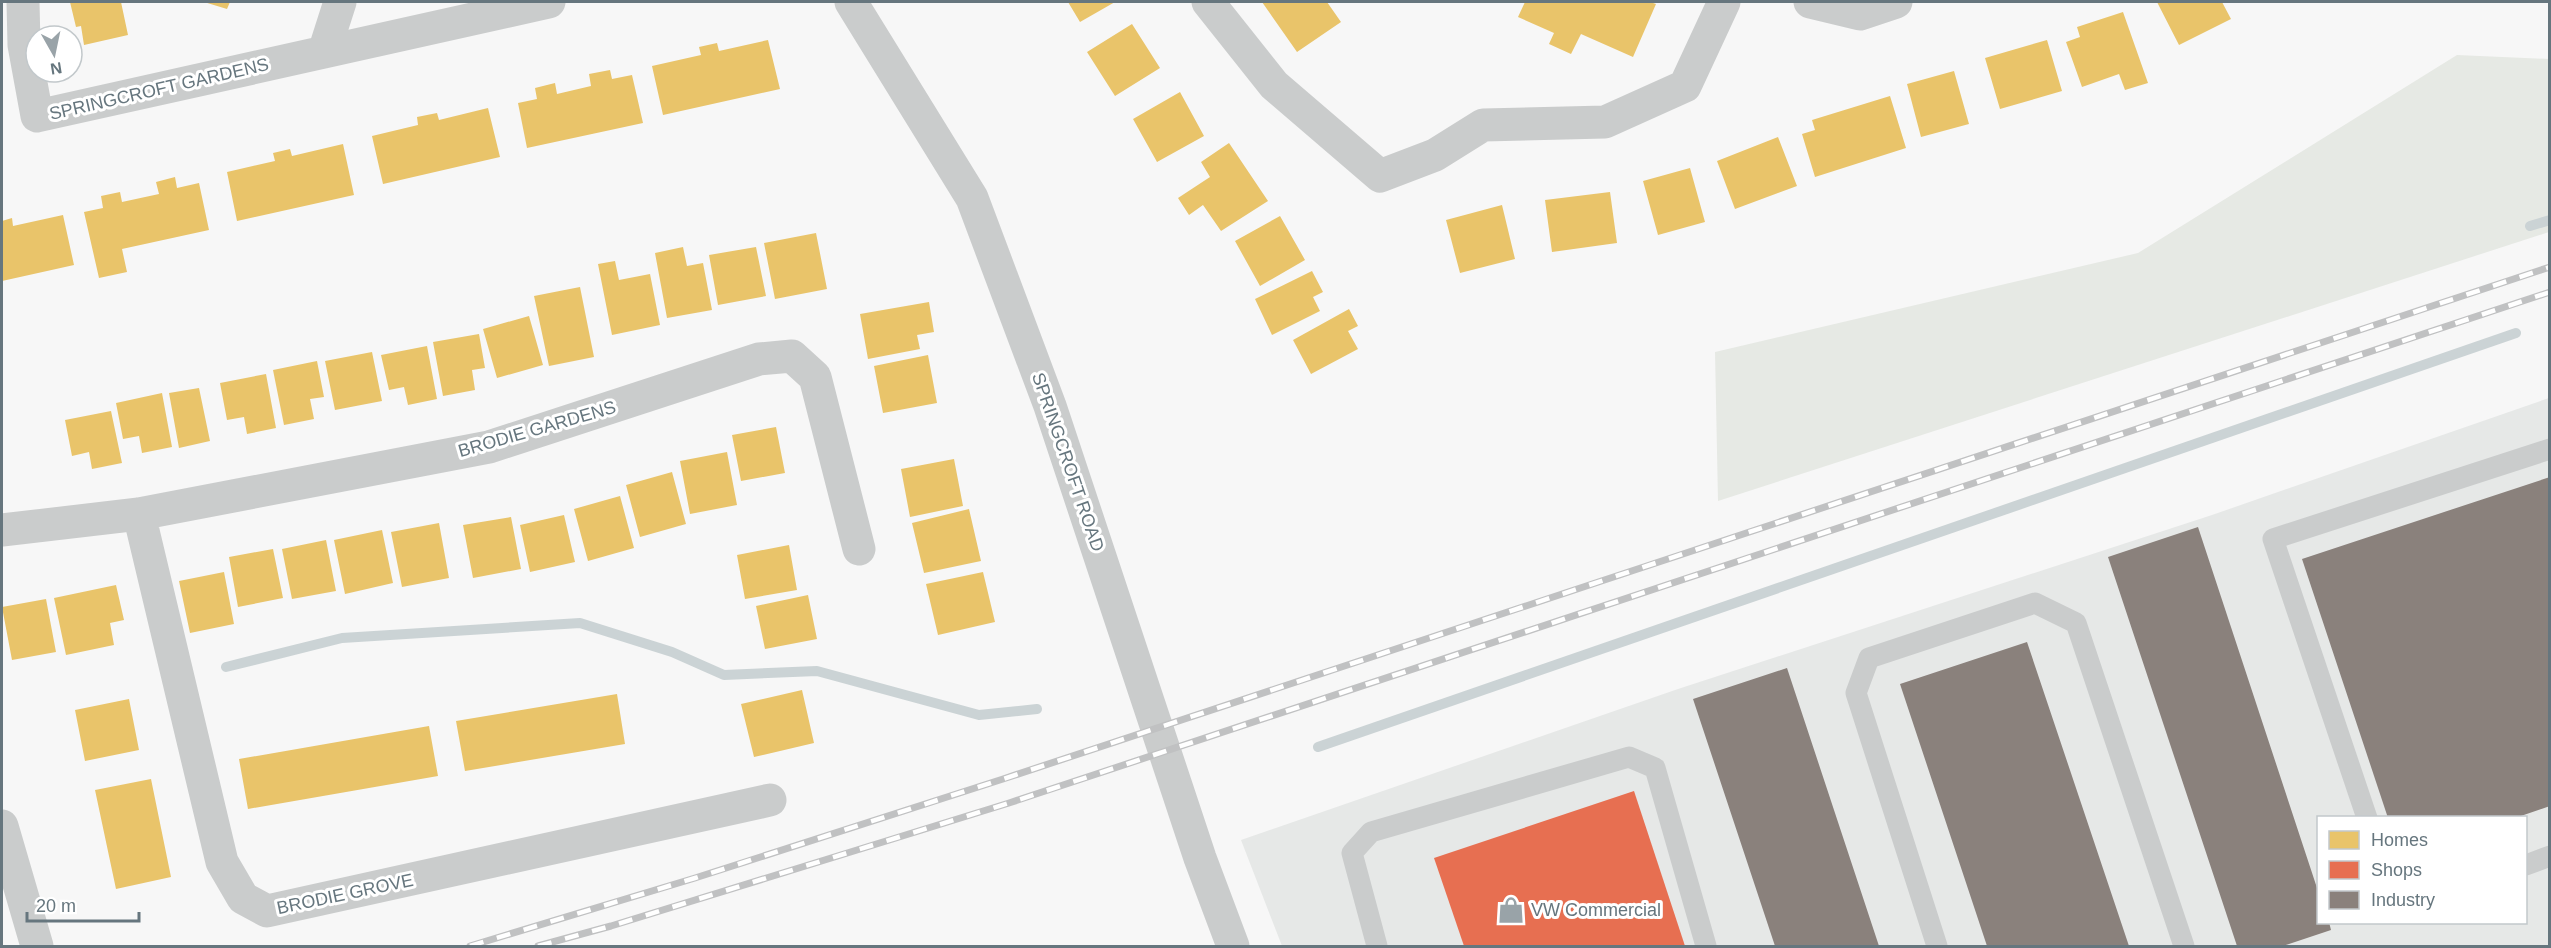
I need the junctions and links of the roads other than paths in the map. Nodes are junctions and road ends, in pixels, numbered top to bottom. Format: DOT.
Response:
graph roads {
  1 [pos="23,2"];
  2 [pos="340,2"];
  3 [pos="549,2"];
  4 [pos="851,2"];
  5 [pos="1208,2"];
  6 [pos="1724,2"];
  7 [pos="1810,2"];
  8 [pos="1896,2"];
  9 [pos="324,52"];
  10 [pos="2550,449"];
  11 [pos="139,514"];
  12 [pos="2,530"];
  13 [pos="859,549"];
  14 [pos="770,800"];
  15 [pos="2366,816"];
  16 [pos="2,826"];
  17 [pos="2550,856"];
  18 [pos="2527,865"];
  19 [pos="37,946"];
  20 [pos="1233,946"];
  21 [pos="1377,946"];
  22 [pos="1706,946"];
  23 [pos="1937,946"];
  24 [pos="2184,946"];
  1 -- 9 [label="street, SPRINGCROFT GARDENS"];
  2 -- 9 [label="street"];
  3 -- 9 [label="street, SPRINGCROFT GARDENS"];
  4 -- 20 [label="street, SPRINGCROFT ROAD"];
  5 -- 6 [label="street"];
  7 -- 8 [label="street"];
  10 -- 15 [label="lane"];
  11 -- 12 [label="street, BRODIE GARDENS"];
  11 -- 13 [label="street, BRODIE GARDENS"];
  11 -- 14 [label="street, BRODIE GROVE"];
  16 -- 19 [label="street"];
  17 -- 18 [label="lane"];
  21 -- 22 [label="lane"];
  23 -- 24 [label="lane"];
}
